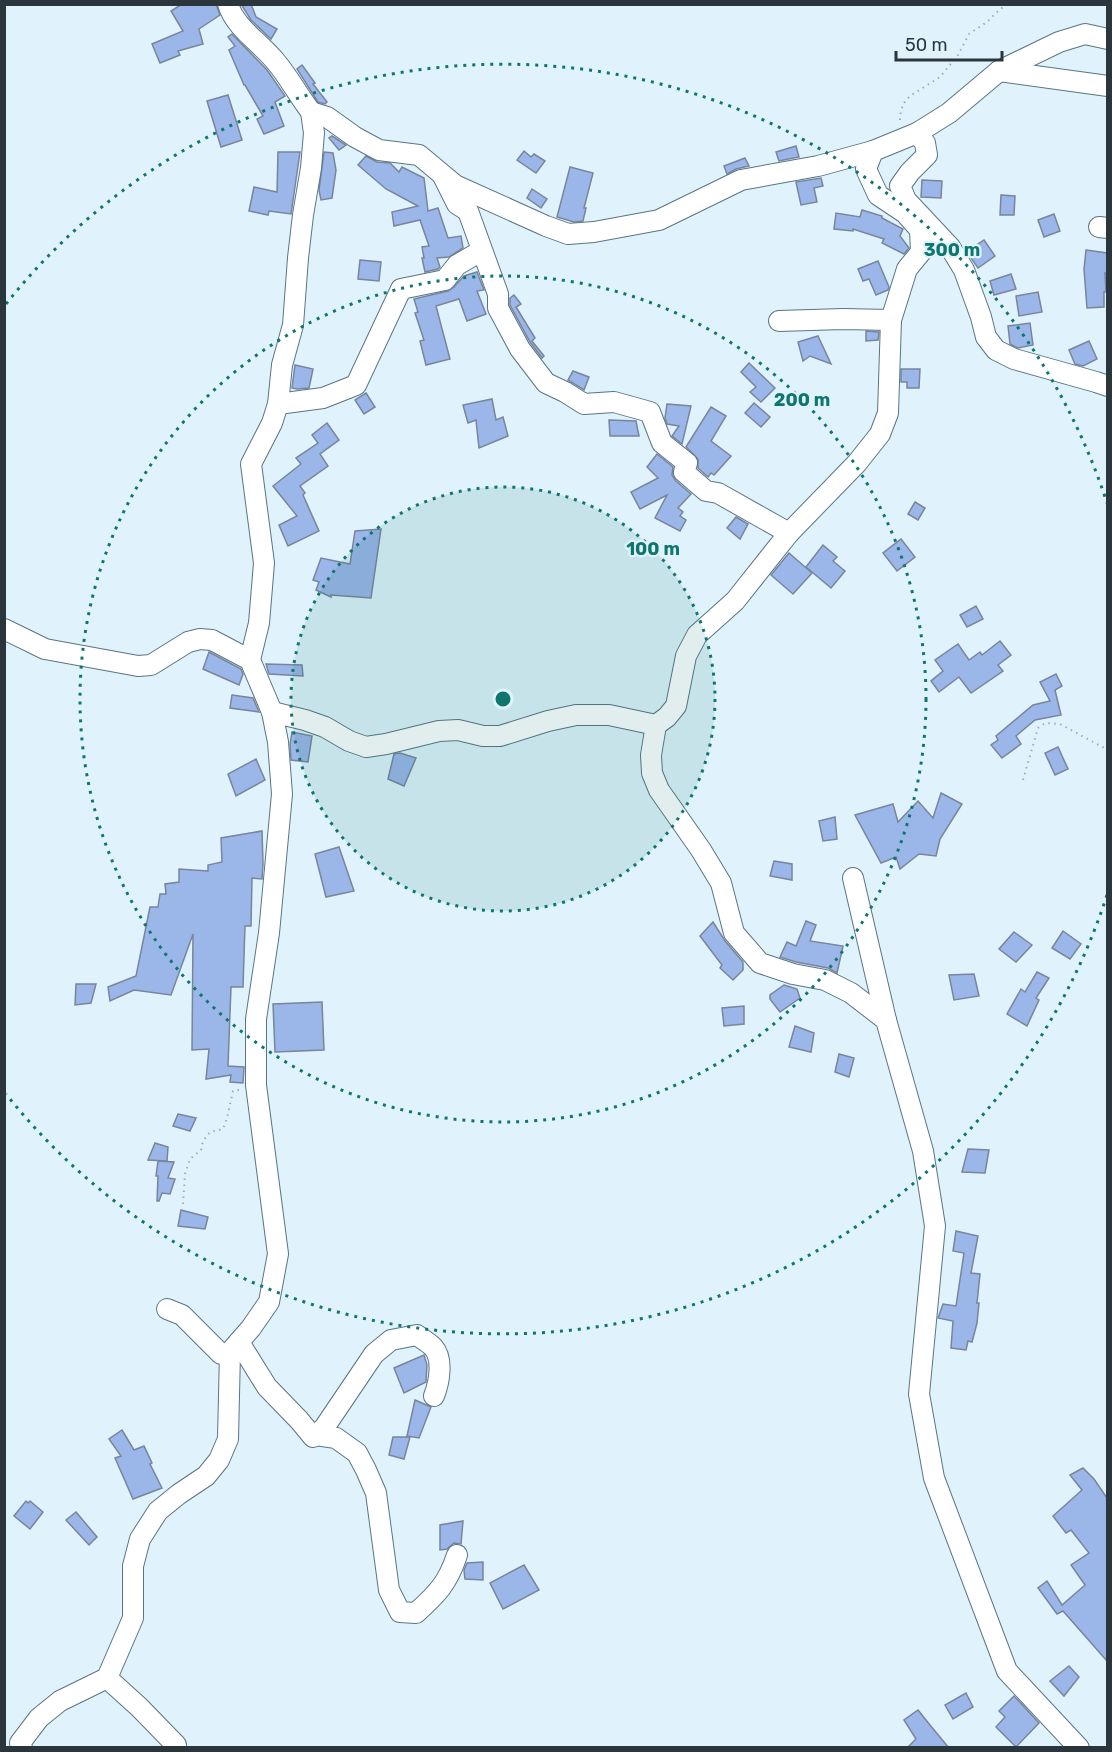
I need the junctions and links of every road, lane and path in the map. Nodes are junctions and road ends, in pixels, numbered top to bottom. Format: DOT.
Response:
graph roads {
  1 [pos="228,4"];
  2 [pos="1007,4"];
  3 [pos="1107,39"];
  4 [pos="999,71"];
  5 [pos="1107,86"];
  6 [pos="311,112"];
  7 [pos="909,130"];
  8 [pos="873,151"];
  9 [pos="443,176"];
  10 [pos="481,251"];
  11 [pos="891,320"];
  12 [pos="779,321"];
  13 [pos="1107,386"];
  14 [pos="278,404"];
  15 [pos="789,533"];
  16 [pos="4,629"];
  17 [pos="250,660"];
  18 [pos="272,712"];
  19 [pos="656,725"];
  20 [pos="1107,750"];
  21 [pos="1023,780"];
  22 [pos="853,878"];
  23 [pos="886,1020"];
  24 [pos="256,1084"];
  25 [pos="183,1204"];
  26 [pos="167,1309"];
  27 [pos="234,1347"];
  28 [pos="434,1396"];
  29 [pos="316,1435"];
  30 [pos="457,1555"];
  31 [pos="107,1678"];
  32 [pos="22,1748"];
  33 [pos="176,1748"];
  34 [pos="1078,1748"];
  1 -- 6 [label="street"];
  2 -- 7 [label="path"];
  3 -- 4 [label="street"];
  4 -- 5 [label="street"];
  4 -- 7 [label="street"];
  6 -- 9 [label="street"];
  6 -- 14 [label="street"];
  7 -- 8 [label="street"];
  7 -- 13 [label="street"];
  8 -- 9 [label="street"];
  8 -- 11 [label="street"];
  9 -- 10 [label="street"];
  10 -- 14 [label="street"];
  10 -- 15 [label="street"];
  11 -- 12 [label="street"];
  11 -- 15 [label="street"];
  14 -- 17 [label="street"];
  15 -- 19 [label="street"];
  16 -- 17 [label="street"];
  17 -- 18 [label="street"];
  18 -- 19 [label="street"];
  18 -- 24 [label="street"];
  19 -- 23 [label="street"];
  20 -- 21 [label="path"];
  22 -- 23 [label="street"];
  23 -- 34 [label="street"];
  24 -- 25 [label="path"];
  24 -- 27 [label="street"];
  26 -- 27 [label="street"];
  27 -- 29 [label="street"];
  27 -- 31 [label="street"];
  28 -- 29 [label="street"];
  29 -- 30 [label="street"];
  31 -- 32 [label="street"];
  31 -- 33 [label="street"];
}
